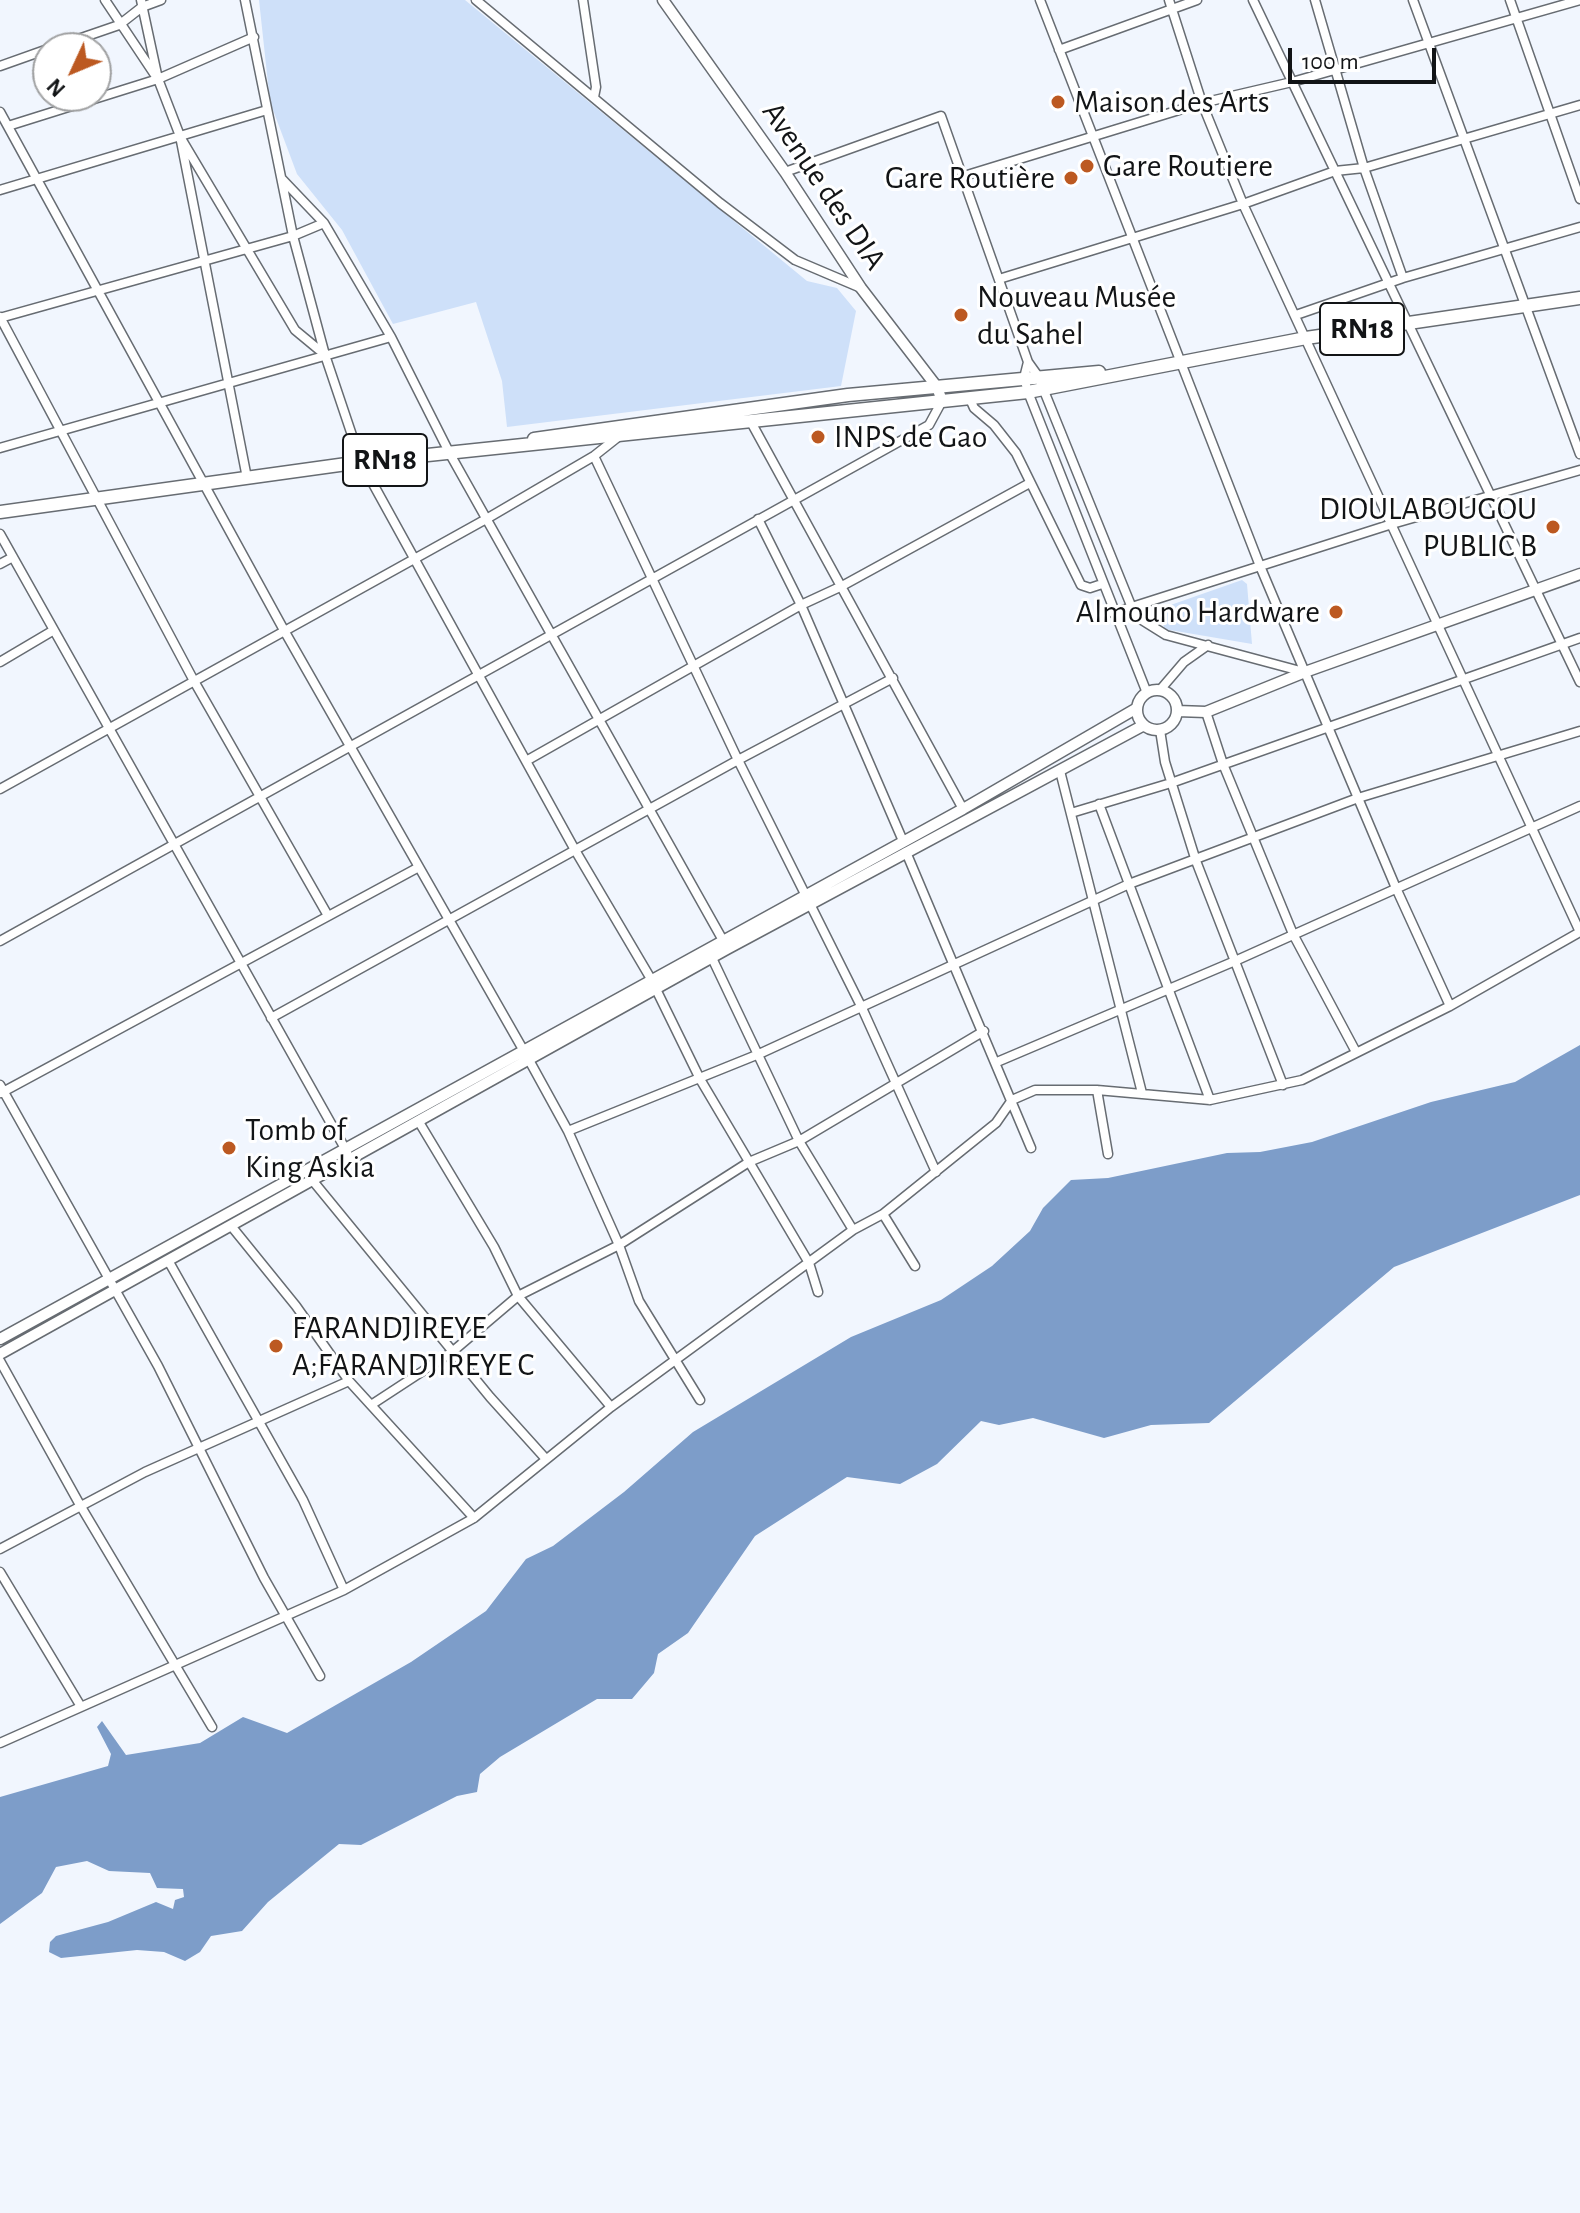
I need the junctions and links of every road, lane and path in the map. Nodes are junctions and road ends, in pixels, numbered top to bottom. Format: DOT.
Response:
graph roads {
  1 [pos="105,0"];
  2 [pos="161,0"];
  3 [pos="245,0"];
  4 [pos="476,0"];
  5 [pos="583,0"];
  6 [pos="663,0"];
  7 [pos="1040,0"];
  8 [pos="1197,0"];
  9 [pos="1253,0"];
  10 [pos="1315,0"];
  11 [pos="1413,0"];
  12 [pos="1510,0"];
  13 [pos="1580,0"];
  14 [pos="142,3"];
  15 [pos="1171,4"];
  16 [pos="1516,19"];
  17 [pos="119,25"];
  18 [pos="99,32"];
  19 [pos="254,37"];
  20 [pos="1429,43"];
  21 [pos="1059,50"];
  22 [pos="32,55"];
  23 [pos="0,66"];
  24 [pos="1335,69"];
  25 [pos="158,79"];
  26 [pos="1292,82"];
  27 [pos="594,97"];
  28 [pos="1202,103"];
  29 [pos="1580,105"];
  30 [pos="267,110"];
  31 [pos="0,112"];
  32 [pos="1550,114"];
  33 [pos="8,126"];
  34 [pos="180,136"];
  35 [pos="1092,139"];
  36 [pos="1465,140"];
  37 [pos="1364,168"];
  38 [pos="1335,171"];
  39 [pos="785,172"];
  40 [pos="964,176"];
  41 [pos="282,178"];
  42 [pos="37,179"];
  43 [pos="0,190"];
  44 [pos="1580,199"];
  45 [pos="1243,204"];
  46 [pos="324,223"];
  47 [pos="1580,227"];
  48 [pos="293,236"];
  49 [pos="1132,238"];
  50 [pos="247,248"];
  51 [pos="1505,251"];
  52 [pos="202,260"];
  53 [pos="1403,278"];
  54 [pos="999,279"];
  55 [pos="1387,284"];
  56 [pos="861,288"];
  57 [pos="98,289"];
  58 [pos="1580,298"];
  59 [pos="1526,306"];
  60 [pos="1296,315"];
  61 [pos="0,317"];
  62 [pos="1407,323"];
  63 [pos="391,337"];
  64 [pos="1306,338"];
  65 [pos="325,355"];
  66 [pos="1028,362"];
  67 [pos="1181,362"];
  68 [pos="1146,368"];
  69 [pos="1038,376"];
  70 [pos="1024,378"];
  71 [pos="228,383"];
  72 [pos="937,387"];
  73 [pos="1043,390"];
  74 [pos="1028,392"];
  75 [pos="970,399"];
  76 [pos="161,401"];
  77 [pos="942,401"];
  78 [pos="751,422"];
  79 [pos="60,432"];
  80 [pos="618,437"];
  81 [pos="0,448"];
  82 [pos="450,454"];
  83 [pos="1580,454"];
  84 [pos="594,456"];
  85 [pos="361,462"];
  86 [pos="1580,470"];
  87 [pos="247,478"];
  88 [pos="206,482"];
  89 [pos="1028,484"];
  90 [pos="1494,496"];
  91 [pos="97,498"];
  92 [pos="794,500"];
  93 [pos="0,512"];
  94 [pos="488,518"];
  95 [pos="758,519"];
  96 [pos="1392,524"];
  97 [pos="0,534"];
  98 [pos="13,557"];
  99 [pos="414,559"];
  100 [pos="0,564"];
  101 [pos="1260,566"];
  102 [pos="1580,574"];
  103 [pos="652,579"];
  104 [pos="1102,584"];
  105 [pos="842,586"];
  106 [pos="1535,588"];
  107 [pos="801,605"];
  108 [pos="1132,608"];
  109 [pos="1113,613"];
  110 [pos="1436,624"];
  111 [pos="54,630"];
  112 [pos="285,632"];
  113 [pos="552,634"];
  114 [pos="1580,638"];
  115 [pos="1560,644"];
  116 [pos="1208,645"];
  117 [pos="0,662"];
  118 [pos="695,668"];
  119 [pos="1305,672"];
  120 [pos="478,675"];
  121 [pos="893,678"];
  122 [pos="1460,679"];
  123 [pos="194,681"];
  124 [pos="1580,682"];
  125 [pos="1160,690"];
  126 [pos="1147,693"];
  127 [pos="844,705"];
  128 [pos="1137,708"];
  129 [pos="1177,711"];
  130 [pos="1206,712"];
  131 [pos="600,720"];
  132 [pos="1144,725"];
  133 [pos="1330,726"];
  134 [pos="109,729"];
  135 [pos="1160,730"];
  136 [pos="1580,731"];
  137 [pos="351,747"];
  138 [pos="1499,756"];
  139 [pos="738,760"];
  140 [pos="526,761"];
  141 [pos="1223,764"];
  142 [pos="1060,771"];
  143 [pos="1171,783"];
  144 [pos="0,789"];
  145 [pos="259,795"];
  146 [pos="1358,798"];
  147 [pos="1099,804"];
  148 [pos="1580,806"];
  149 [pos="649,809"];
  150 [pos="963,809"];
  151 [pos="1071,813"];
  152 [pos="1532,825"];
  153 [pos="1253,838"];
  154 [pos="173,844"];
  155 [pos="905,847"];
  156 [pos="575,850"];
  157 [pos="1196,861"];
  158 [pos="419,867"];
  159 [pos="1129,884"];
  160 [pos="1396,888"];
  161 [pos="808,901"];
  162 [pos="1095,901"];
  163 [pos="327,914"];
  164 [pos="449,920"];
  165 [pos="1580,932"];
  166 [pos="1293,934"];
  167 [pos="0,941"];
  168 [pos="725,944"];
  169 [pos="712,958"];
  170 [pos="1235,961"];
  171 [pos="238,963"];
  172 [pos="956,963"];
  173 [pos="654,984"];
  174 [pos="1167,990"];
  175 [pos="1450,1006"];
  176 [pos="862,1008"];
  177 [pos="1122,1009"];
  178 [pos="271,1018"];
  179 [pos="984,1031"];
  180 [pos="1356,1052"];
  181 [pos="759,1054"];
  182 [pos="527,1055"];
  183 [pos="997,1062"];
  184 [pos="700,1079"];
  185 [pos="895,1084"];
  186 [pos="1283,1085"];
  187 [pos="1,1090"];
  188 [pos="1097,1090"];
  189 [pos="1142,1093"];
  190 [pos="1012,1100"];
  191 [pos="1210,1100"];
  192 [pos="419,1122"];
  193 [pos="568,1131"];
  194 [pos="799,1141"];
  195 [pos="345,1147"];
  196 [pos="1031,1148"];
  197 [pos="1108,1154"];
  198 [pos="352,1160"];
  199 [pos="749,1162"];
  200 [pos="936,1172"];
  201 [pos="313,1181"];
  202 [pos="883,1214"];
  203 [pos="232,1227"];
  204 [pos="853,1230"];
  205 [pos="619,1245"];
  206 [pos="169,1262"];
  207 [pos="809,1263"];
  208 [pos="915,1266"];
  209 [pos="107,1282"];
  210 [pos="114,1292"];
  211 [pos="818,1292"];
  212 [pos="518,1296"];
  213 [pos="1,1336"];
  214 [pos="4,1351"];
  215 [pos="452,1352"];
  216 [pos="678,1360"];
  217 [pos="0,1361"];
  218 [pos="349,1381"];
  219 [pos="700,1400"];
  220 [pos="371,1405"];
  221 [pos="611,1407"];
  222 [pos="259,1421"];
  223 [pos="202,1449"];
  224 [pos="545,1458"];
  225 [pos="80,1505"];
  226 [pos="474,1518"];
  227 [pos="0,1549"];
  228 [pos="0,1572"];
  229 [pos="344,1590"];
  230 [pos="285,1616"];
  231 [pos="177,1663"];
  232 [pos="320,1676"];
  233 [pos="80,1705"];
  234 [pos="212,1727"];
  235 [pos="0,1743"];
  1 -- 17 [label="street"];
  2 -- 14 [label="street"];
  3 -- 19 [label="street"];
  4 -- 27 [label="street"];
  5 -- 27 [label="street"];
  6 -- 39 [label="street, Avenue des DIA"];
  7 -- 21 [label="street"];
  8 -- 15 [label="street"];
  9 -- 26 [label="street"];
  10 -- 24 [label="street"];
  11 -- 20 [label="street"];
  12 -- 16 [label="street"];
  13 -- 16 [label="street"];
  14 -- 17 [label="street"];
  14 -- 25 [label="street"];
  15 -- 21 [label="street"];
  15 -- 28 [label="street"];
  16 -- 20 [label="street"];
  16 -- 32 [label="street"];
  17 -- 18 [label="street"];
  17 -- 25 [label="street"];
  19 -- 25 [label="street"];
  19 -- 30 [label="street"];
  20 -- 24 [label="street"];
  20 -- 36 [label="street"];
  21 -- 35 [label="street"];
  22 -- 23 [label="street"];
  24 -- 26 [label="street"];
  24 -- 37 [label="street"];
  25 -- 33 [label="street"];
  25 -- 34 [label="street"];
  26 -- 28 [label="street"];
  26 -- 38 [label="street"];
  27 -- 56 [label="street"];
  28 -- 35 [label="street"];
  28 -- 45 [label="street"];
  29 -- 32 [label="street"];
  30 -- 34 [label="street"];
  30 -- 41 [label="street"];
  31 -- 33 [label="street"];
  32 -- 36 [label="street"];
  32 -- 44 [label="street"];
  33 -- 42 [label="street"];
  34 -- 42 [label="street"];
  34 -- 50 [label="street"];
  34 -- 52 [label="street"];
  35 -- 40 [label="street"];
  35 -- 49 [label="street"];
  36 -- 37 [label="street"];
  36 -- 51 [label="street"];
  37 -- 38 [label="street"];
  37 -- 53 [label="street"];
  38 -- 45 [label="street"];
  38 -- 55 [label="street"];
  39 -- 40 [label="street"];
  39 -- 56 [label="street, Avenue des DIA"];
  40 -- 54 [label="street"];
  41 -- 46 [label="street"];
  41 -- 48 [label="street"];
  42 -- 43 [label="street"];
  42 -- 57 [label="street"];
  45 -- 49 [label="street"];
  45 -- 60 [label="street"];
  46 -- 48 [label="street"];
  46 -- 63 [label="street"];
  47 -- 51 [label="street"];
  48 -- 50 [label="street"];
  48 -- 65 [label="street"];
  49 -- 54 [label="street"];
  49 -- 67 [label="street"];
  50 -- 52 [label="street"];
  50 -- 65 [label="street"];
  51 -- 53 [label="street"];
  51 -- 59 [label="street"];
  52 -- 57 [label="street"];
  52 -- 71 [label="street"];
  53 -- 55 [label="street"];
  54 -- 66 [label="street"];
  55 -- 60 [label="street"];
  55 -- 62 [label="street"];
  56 -- 72 [label="street, Avenue des DIA"];
  57 -- 61 [label="street"];
  57 -- 76 [label="street"];
  58 -- 59 [label="main road, RN18"];
  59 -- 62 [label="main road, RN18"];
  59 -- 83 [label="street"];
  60 -- 64 [label="street"];
  61 -- 79 [label="street"];
  62 -- 64 [label="main road, RN18"];
  62 -- 90 [label="street"];
  63 -- 65 [label="street"];
  63 -- 82 [label="street"];
  64 -- 67 [label="main road, RN18"];
  64 -- 96 [label="street"];
  65 -- 71 [label="street"];
  65 -- 85 [label="street"];
  66 -- 69 [label="street"];
  66 -- 70 [label="street"];
  67 -- 68 [label="main road, RN18"];
  67 -- 101 [label="street"];
  68 -- 69 [label="main road, RN18"];
  68 -- 73 [label="main road, RN18"];
  69 -- 70 [label="main road, RN18"];
  69 -- 73 [label="street"];
  70 -- 72 [label="main road, RN18"];
  70 -- 74 [label="street"];
  71 -- 76 [label="street"];
  71 -- 87 [label="street"];
  72 -- 77 [label="street, Avenue des DIA"];
  72 -- 82 [label="main road, RN18"];
  73 -- 74 [label="main road, RN18"];
  73 -- 108 [label="street"];
  74 -- 75 [label="main road, RN18"];
  74 -- 104 [label="street"];
  75 -- 77 [label="main road, RN18"];
  75 -- 89 [label="street"];
  76 -- 79 [label="street"];
  76 -- 88 [label="street"];
  77 -- 78 [label="main road, RN18"];
  77 -- 92 [label="street"];
  78 -- 80 [label="main road, RN18"];
  78 -- 92 [label="street"];
  79 -- 81 [label="street"];
  79 -- 91 [label="street"];
  80 -- 82 [label="main road, RN18"];
  80 -- 84 [label="street"];
  82 -- 85 [label="main road, RN18"];
  82 -- 94 [label="street"];
  84 -- 94 [label="street"];
  84 -- 103 [label="street"];
  85 -- 87 [label="main road, RN18"];
  85 -- 99 [label="street"];
  86 -- 90 [label="street"];
  87 -- 88 [label="main road, RN18"];
  88 -- 91 [label="main road, RN18"];
  88 -- 112 [label="street"];
  89 -- 104 [label="street"];
  89 -- 105 [label="street"];
  90 -- 96 [label="street"];
  90 -- 106 [label="street"];
  91 -- 93 [label="main road, RN18"];
  91 -- 123 [label="street"];
  92 -- 95 [label="street"];
  92 -- 105 [label="street"];
  94 -- 99 [label="street"];
  94 -- 113 [label="street"];
  95 -- 103 [label="street"];
  95 -- 107 [label="street"];
  96 -- 101 [label="street"];
  96 -- 110 [label="street"];
  97 -- 98 [label="street"];
  98 -- 100 [label="street"];
  98 -- 111 [label="street"];
  99 -- 112 [label="street"];
  99 -- 120 [label="street"];
  101 -- 108 [label="street"];
  101 -- 119 [label="street"];
  102 -- 106 [label="street"];
  103 -- 113 [label="street"];
  103 -- 118 [label="street"];
  104 -- 109 [label="street"];
  105 -- 107 [label="street"];
  105 -- 121 [label="street"];
  106 -- 110 [label="street"];
  106 -- 115 [label="street"];
  107 -- 118 [label="street"];
  107 -- 127 [label="street"];
  108 -- 109 [label="street"];
  108 -- 116 [label="street"];
  109 -- 126 [label="street"];
  110 -- 119 [label="street"];
  110 -- 122 [label="street"];
  111 -- 117 [label="street"];
  111 -- 134 [label="street"];
  112 -- 123 [label="street"];
  112 -- 137 [label="street"];
  113 -- 120 [label="street"];
  113 -- 131 [label="street"];
  114 -- 115 [label="street"];
  115 -- 122 [label="street"];
  115 -- 124 [label="street"];
  116 -- 119 [label="street"];
  116 -- 125 [label="street"];
  118 -- 131 [label="street"];
  118 -- 139 [label="street"];
  119 -- 130 [label="street"];
  119 -- 133 [label="street"];
  120 -- 137 [label="street"];
  120 -- 140 [label="street"];
  121 -- 127 [label="street"];
  121 -- 150 [label="street"];
  122 -- 133 [label="street"];
  122 -- 138 [label="street"];
  123 -- 134 [label="street"];
  123 -- 145 [label="street"];
  125 -- 126 [label="street"];
  125 -- 129 [label="street"];
  126 -- 128 [label="street"];
  127 -- 139 [label="street"];
  127 -- 155 [label="street"];
  128 -- 132 [label="street"];
  128 -- 150 [label="street"];
  129 -- 130 [label="street"];
  129 -- 135 [label="street"];
  130 -- 141 [label="street"];
  131 -- 140 [label="street"];
  131 -- 149 [label="street"];
  132 -- 135 [label="street"];
  132 -- 142 [label="street"];
  133 -- 141 [label="street"];
  133 -- 146 [label="street"];
  134 -- 144 [label="street"];
  134 -- 154 [label="street"];
  135 -- 143 [label="street"];
  136 -- 138 [label="street"];
  137 -- 145 [label="street"];
  137 -- 158 [label="street"];
  138 -- 146 [label="street"];
  138 -- 152 [label="street"];
  139 -- 149 [label="street"];
  139 -- 161 [label="street"];
  140 -- 156 [label="street"];
  141 -- 143 [label="street"];
  141 -- 153 [label="street"];
  142 -- 151 [label="street"];
  142 -- 155 [label="street"];
  143 -- 147 [label="street"];
  143 -- 157 [label="street"];
  145 -- 154 [label="street"];
  145 -- 163 [label="street"];
  146 -- 153 [label="street"];
  146 -- 160 [label="street"];
  147 -- 151 [label="street"];
  147 -- 159 [label="street"];
  148 -- 152 [label="street"];
  149 -- 156 [label="street"];
  149 -- 168 [label="street"];
  150 -- 155 [label="street"];
  151 -- 162 [label="street"];
  152 -- 160 [label="street"];
  152 -- 165 [label="street"];
  153 -- 157 [label="street"];
  153 -- 166 [label="street"];
  154 -- 167 [label="street"];
  154 -- 171 [label="street"];
  155 -- 161 [label="street"];
  155 -- 172 [label="street"];
  156 -- 164 [label="street"];
  156 -- 173 [label="street"];
  157 -- 159 [label="street"];
  157 -- 170 [label="street"];
  158 -- 163 [label="street"];
  158 -- 164 [label="street"];
  159 -- 162 [label="street"];
  159 -- 174 [label="street"];
  160 -- 166 [label="street"];
  160 -- 175 [label="street"];
  161 -- 168 [label="street"];
  161 -- 176 [label="street"];
  162 -- 172 [label="street"];
  162 -- 177 [label="street"];
  163 -- 171 [label="street"];
  164 -- 178 [label="street"];
  164 -- 182 [label="street"];
  165 -- 175 [label="street"];
  166 -- 170 [label="street"];
  166 -- 180 [label="street"];
  168 -- 169 [label="street"];
  168 -- 173 [label="street"];
  169 -- 173 [label="street"];
  169 -- 181 [label="street"];
  170 -- 174 [label="street"];
  170 -- 186 [label="street"];
  171 -- 178 [label="street"];
  171 -- 187 [label="street"];
  172 -- 176 [label="street"];
  172 -- 179 [label="street"];
  173 -- 182 [label="street"];
  173 -- 184 [label="street"];
  174 -- 177 [label="street"];
  174 -- 191 [label="street"];
  175 -- 180 [label="street"];
  176 -- 181 [label="street"];
  176 -- 185 [label="street"];
  177 -- 183 [label="street"];
  177 -- 189 [label="street"];
  178 -- 195 [label="street"];
  179 -- 183 [label="street"];
  179 -- 185 [label="street"];
  180 -- 186 [label="street"];
  181 -- 184 [label="street"];
  181 -- 194 [label="street"];
  182 -- 192 [label="street"];
  182 -- 193 [label="street"];
  182 -- 195 [label="street"];
  183 -- 190 [label="street"];
  184 -- 193 [label="street"];
  184 -- 199 [label="street"];
  185 -- 194 [label="street"];
  185 -- 200 [label="street"];
  186 -- 191 [label="street"];
  187 -- 209 [label="street"];
  188 -- 189 [label="street"];
  188 -- 190 [label="street"];
  188 -- 197 [label="street"];
  189 -- 191 [label="street"];
  190 -- 196 [label="street"];
  190 -- 200 [label="street"];
  192 -- 198 [label="street"];
  192 -- 212 [label="street"];
  193 -- 205 [label="street"];
  194 -- 199 [label="street"];
  194 -- 204 [label="street"];
  195 -- 198 [label="street"];
  195 -- 209 [label="street"];
  198 -- 201 [label="street"];
  199 -- 205 [label="street"];
  199 -- 207 [label="street"];
  200 -- 202 [label="street"];
  201 -- 203 [label="street"];
  201 -- 215 [label="street"];
  202 -- 204 [label="street"];
  202 -- 208 [label="street"];
  203 -- 206 [label="street"];
  203 -- 218 [label="street"];
  204 -- 207 [label="street"];
  205 -- 212 [label="street"];
  205 -- 216 [label="street"];
  206 -- 210 [label="street"];
  206 -- 222 [label="street"];
  207 -- 211 [label="street"];
  207 -- 216 [label="street"];
  209 -- 210 [label="street"];
  209 -- 213 [label="street"];
  210 -- 214 [label="street"];
  210 -- 223 [label="street"];
  212 -- 215 [label="street"];
  212 -- 221 [label="street"];
  213 -- 214 [label="street"];
  215 -- 220 [label="street"];
  215 -- 224 [label="street"];
  216 -- 219 [label="street"];
  216 -- 221 [label="street"];
  217 -- 225 [label="street"];
  218 -- 220 [label="street"];
  218 -- 222 [label="street"];
  220 -- 226 [label="street"];
  221 -- 224 [label="street"];
  222 -- 223 [label="street"];
  222 -- 229 [label="street"];
  223 -- 225 [label="street"];
  223 -- 230 [label="street"];
  224 -- 226 [label="street"];
  225 -- 227 [label="street"];
  225 -- 231 [label="street"];
  226 -- 229 [label="street"];
  228 -- 233 [label="street"];
  229 -- 230 [label="street"];
  230 -- 231 [label="street"];
  230 -- 232 [label="street"];
  231 -- 233 [label="street"];
  231 -- 234 [label="street"];
  233 -- 235 [label="street"];
}
